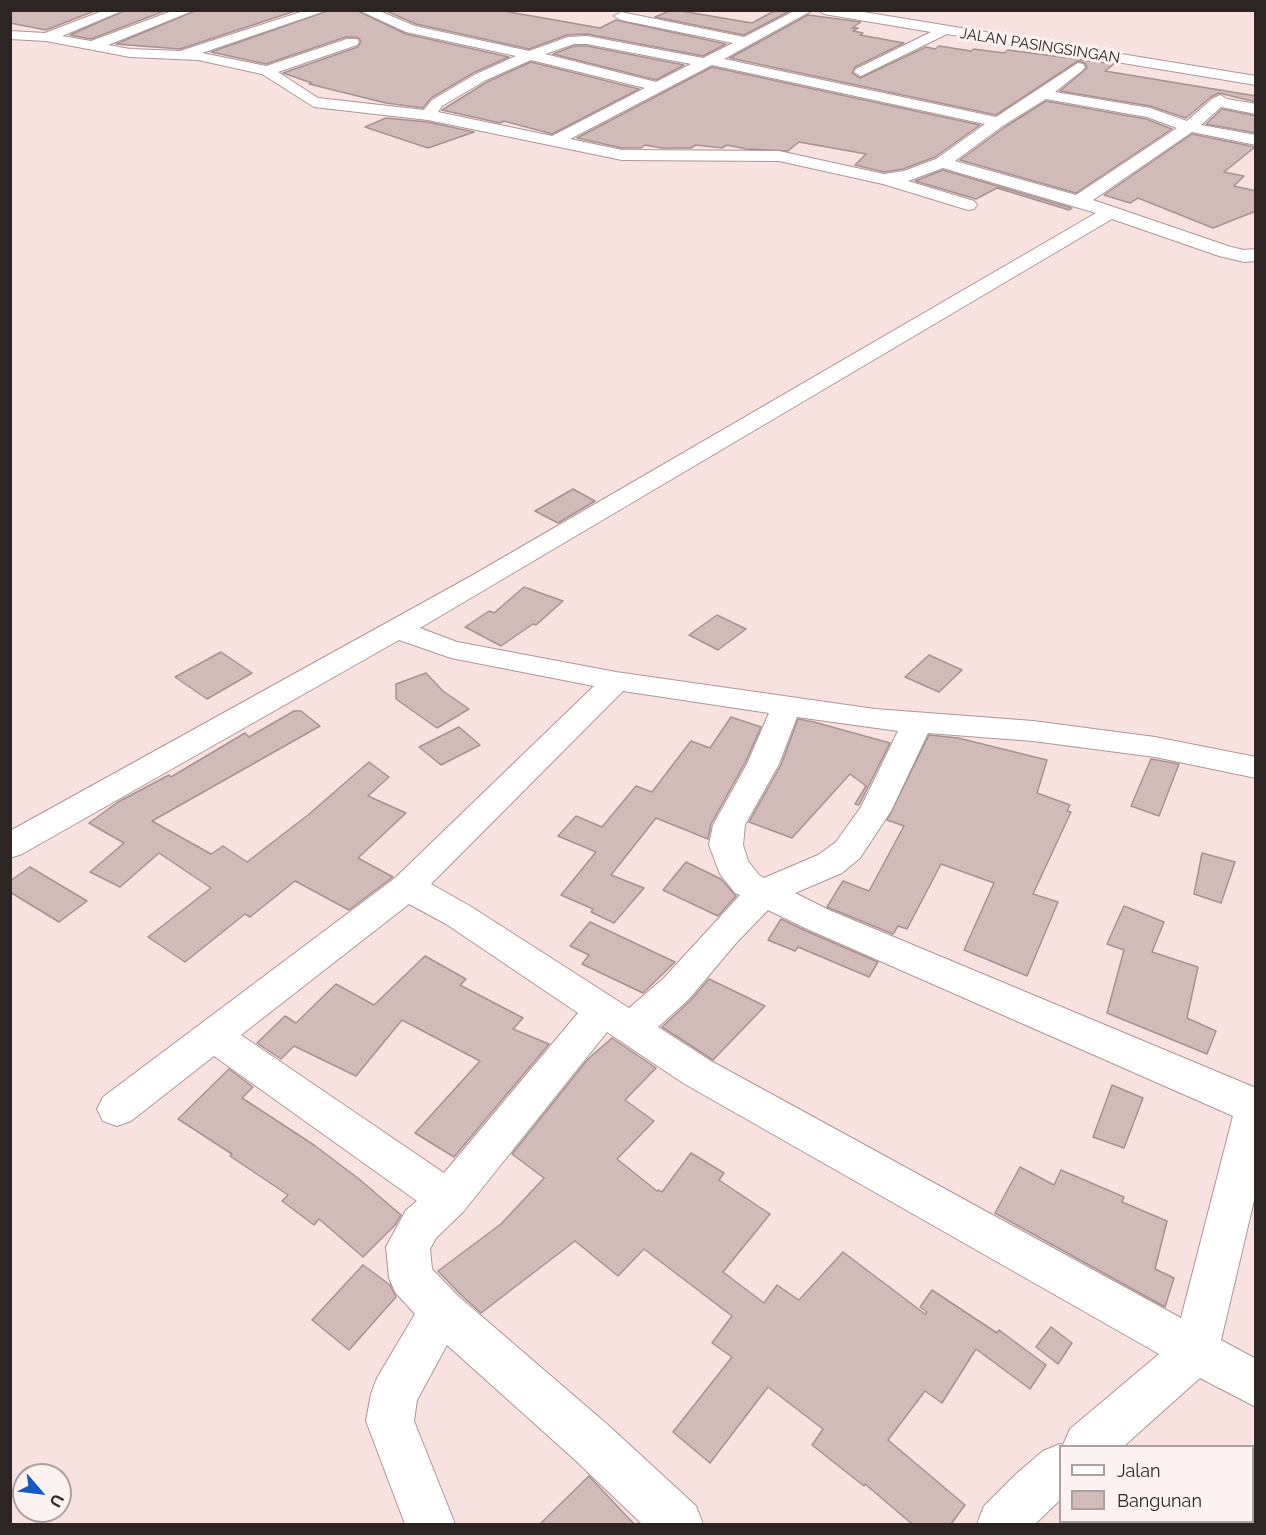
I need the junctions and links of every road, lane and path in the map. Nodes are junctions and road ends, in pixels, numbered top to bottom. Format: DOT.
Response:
graph roads {
  1 [pos="118,10"];
  2 [pos="161,10"];
  3 [pos="322,10"];
  4 [pos="364,10"];
  5 [pos="824,10"];
  6 [pos="184,12"];
  7 [pos="274,12"];
  8 [pos="804,12"];
  9 [pos="875,15"];
  10 [pos="621,16"];
  11 [pos="301,17"];
  12 [pos="938,34"];
  13 [pos="10,35"];
  14 [pos="46,37"];
  15 [pos="511,39"];
  16 [pos="352,42"];
  17 [pos="748,42"];
  18 [pos="93,46"];
  19 [pos="492,46"];
  20 [pos="182,54"];
  21 [pos="530,55"];
  22 [pos="708,62"];
  23 [pos="1078,67"];
  24 [pos="267,71"];
  25 [pos="861,72"];
  26 [pos="1256,81"];
  27 [pos="658,87"];
  28 [pos="372,91"];
  29 [pos="1043,94"];
  30 [pos="343,105"];
  31 [pos="1256,109"];
  32 [pos="428,116"];
  33 [pos="998,122"];
  34 [pos="1189,127"];
  35 [pos="1256,140"];
  36 [pos="554,141"];
  37 [pos="942,163"];
  38 [pos="884,179"];
  39 [pos="1079,201"];
  40 [pos="968,205"];
  41 [pos="1109,213"];
  42 [pos="1256,255"];
  43 [pos="395,629"];
  44 [pos="616,681"];
  45 [pos="786,707"];
  46 [pos="917,723"];
  47 [pos="1256,768"];
  48 [pos="10,846"];
  49 [pos="407,887"];
  50 [pos="765,891"];
  51 [pos="617,1019"];
  52 [pos="214,1036"];
  53 [pos="1255,1106"];
  54 [pos="117,1109"];
  55 [pos="448,1199"];
  56 [pos="442,1311"];
  57 [pos="1195,1352"];
  58 [pos="1256,1384"];
  59 [pos="1088,1445"];
  60 [pos="1059,1469"];
  61 [pos="430,1524"];
  62 [pos="678,1524"];
  63 [pos="1002,1524"];
  1 -- 14 [label="street"];
  2 -- 6 [label="street"];
  3 -- 11 [label="street"];
  4 -- 19 [label="street"];
  5 -- 9 [label="street, JALAN PASINGSINGAN"];
  6 -- 18 [label="street"];
  7 -- 11 [label="street"];
  8 -- 17 [label="street"];
  9 -- 12 [label="street, JALAN PASINGSINGAN"];
  10 -- 17 [label="street"];
  11 -- 20 [label="street"];
  12 -- 25 [label="street"];
  12 -- 26 [label="street, JALAN PASINGSINGAN"];
  13 -- 14 [label="street"];
  14 -- 18 [label="street"];
  15 -- 19 [label="street"];
  16 -- 24 [label="street"];
  17 -- 22 [label="street"];
  18 -- 20 [label="street"];
  19 -- 21 [label="street"];
  20 -- 24 [label="street"];
  21 -- 22 [label="street"];
  21 -- 27 [label="street"];
  21 -- 32 [label="street"];
  22 -- 27 [label="street"];
  22 -- 33 [label="street"];
  23 -- 29 [label="street"];
  24 -- 30 [label="street"];
  27 -- 36 [label="street"];
  28 -- 30 [label="street"];
  29 -- 33 [label="street"];
  29 -- 34 [label="street"];
  30 -- 32 [label="street"];
  31 -- 34 [label="street"];
  32 -- 36 [label="street"];
  33 -- 37 [label="street"];
  34 -- 35 [label="street"];
  34 -- 39 [label="street"];
  36 -- 38 [label="street"];
  37 -- 38 [label="street"];
  37 -- 39 [label="street"];
  38 -- 40 [label="street"];
  39 -- 41 [label="street"];
  41 -- 42 [label="street"];
  41 -- 43 [label="street"];
  43 -- 44 [label="street"];
  43 -- 48 [label="street"];
  44 -- 45 [label="street"];
  44 -- 49 [label="street"];
  45 -- 46 [label="street"];
  45 -- 50 [label="street"];
  46 -- 47 [label="street"];
  46 -- 50 [label="street"];
  49 -- 51 [label="street"];
  49 -- 52 [label="street"];
  50 -- 51 [label="street"];
  50 -- 53 [label="street"];
  51 -- 55 [label="street"];
  51 -- 57 [label="street"];
  52 -- 54 [label="street"];
  52 -- 55 [label="street"];
  53 -- 57 [label="street"];
  55 -- 56 [label="street"];
  56 -- 61 [label="street"];
  56 -- 62 [label="street"];
  57 -- 58 [label="street"];
  57 -- 59 [label="street"];
  60 -- 63 [label="street"];
}
